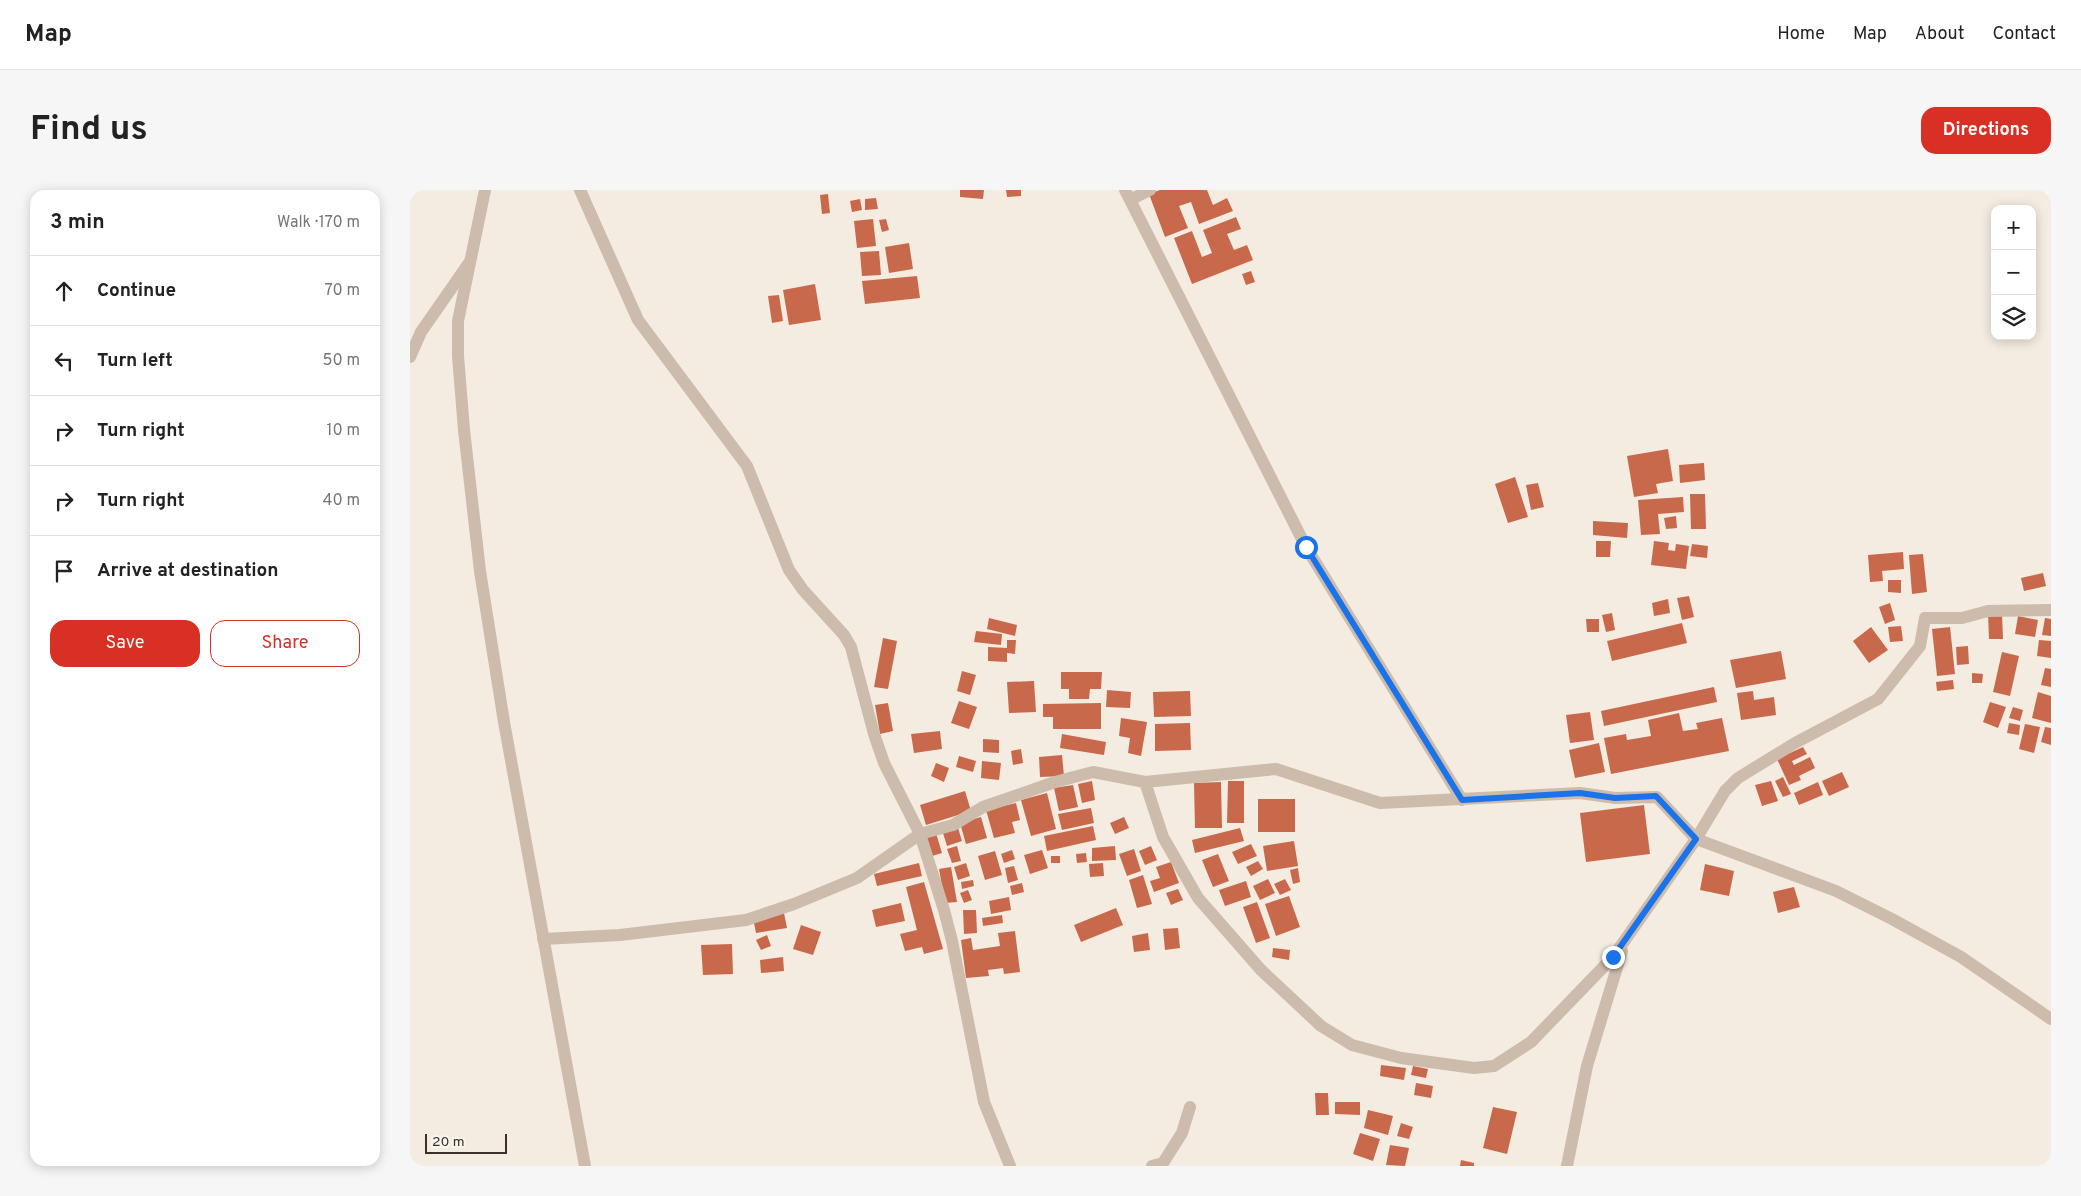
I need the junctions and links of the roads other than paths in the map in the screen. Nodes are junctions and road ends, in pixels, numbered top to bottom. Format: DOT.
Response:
graph roads {
  1 [pos="484,190"];
  2 [pos="580,190"];
  3 [pos="1150,190"];
  4 [pos="1128,195"];
  5 [pos="468,263"];
  6 [pos="410,357"];
  7 [pos="2051,610"];
  8 [pos="1145,782"];
  9 [pos="1462,800"];
  10 [pos="920,834"];
  11 [pos="1696,839"];
  12 [pos="543,939"];
  13 [pos="1625,940"];
  14 [pos="2051,1019"];
  15 [pos="1190,1107"];
  16 [pos="585,1166"];
  17 [pos="1010,1166"];
  18 [pos="1152,1166"];
  19 [pos="1567,1166"];
  1 -- 5 [label="street"];
  2 -- 10 [label="street"];
  3 -- 4 [label="street"];
  4 -- 9 [label="street"];
  5 -- 6 [label="street"];
  5 -- 12 [label="street"];
  7 -- 11 [label="street"];
  8 -- 9 [label="street"];
  8 -- 10 [label="street"];
  8 -- 13 [label="street"];
  9 -- 11 [label="street"];
  10 -- 12 [label="street"];
  10 -- 17 [label="street"];
  11 -- 13 [label="street"];
  11 -- 14 [label="street"];
  12 -- 16 [label="street"];
  13 -- 19 [label="street"];
  15 -- 18 [label="street"];
}
